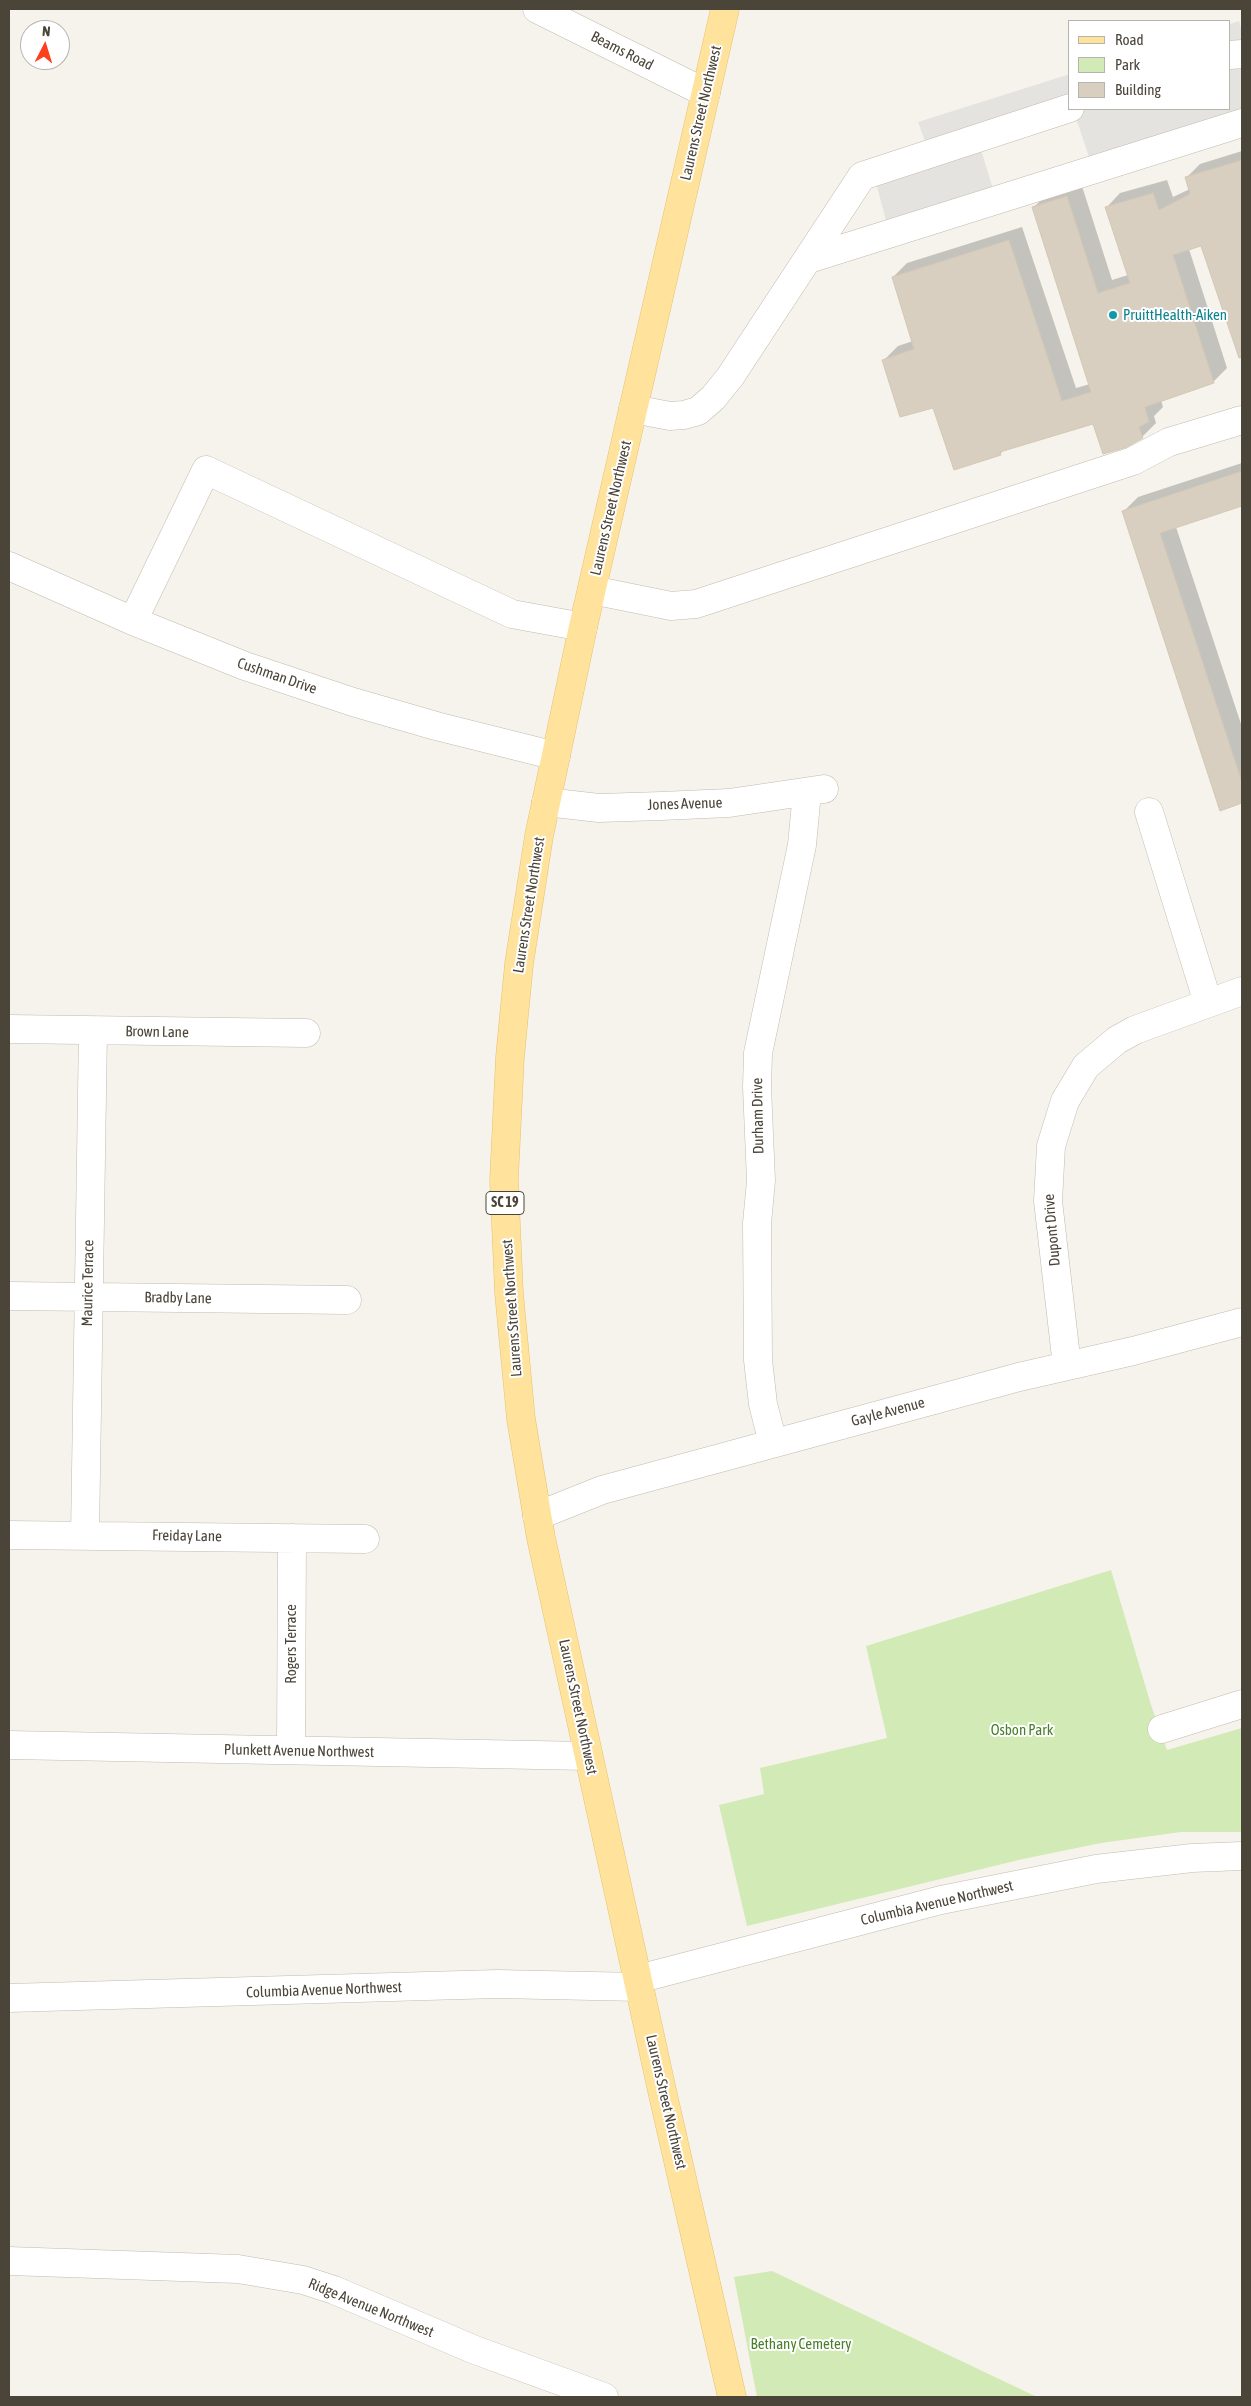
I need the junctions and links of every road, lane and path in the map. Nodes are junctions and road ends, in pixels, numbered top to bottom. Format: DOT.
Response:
graph roads {
  1 [pos="537,9"];
  2 [pos="725,9"];
  3 [pos="706,93"];
  4 [pos="1068,109"];
  5 [pos="1242,122"];
  6 [pos="809,259"];
  7 [pos="633,409"];
  8 [pos="1242,420"];
  9 [pos="9,566"];
  10 [pos="592,590"];
  11 [pos="133,621"];
  12 [pos="583,626"];
  13 [pos="556,756"];
  14 [pos="815,790"];
  15 [pos="546,802"];
  16 [pos="1149,812"];
  17 [pos="1242,991"];
  18 [pos="1208,1003"];
  19 [pos="9,1029"];
  20 [pos="92,1031"];
  21 [pos="306,1033"];
  22 [pos="9,1296"];
  23 [pos="88,1296"];
  24 [pos="347,1300"];
  25 [pos="1242,1322"];
  26 [pos="1067,1366"];
  27 [pos="772,1443"];
  28 [pos="537,1516"];
  29 [pos="9,1535"];
  30 [pos="85,1535"];
  31 [pos="292,1538"];
  32 [pos="365,1539"];
  33 [pos="1242,1704"];
  34 [pos="1162,1729"];
  35 [pos="9,1745"];
  36 [pos="291,1750"];
  37 [pos="588,1756"];
  38 [pos="1242,1856"];
  39 [pos="639,1983"];
  40 [pos="9,1998"];
  41 [pos="9,2261"];
  42 [pos="604,2397"];
  43 [pos="732,2397"];
  1 -- 3 [label="street, Beams Road"];
  2 -- 3 [label="main road, Laurens Street Northwest / SC 19"];
  3 -- 7 [label="main road, Laurens Street Northwest / SC 19"];
  4 -- 6 [label="street"];
  5 -- 6 [label="street"];
  6 -- 7 [label="street"];
  7 -- 10 [label="main road, Laurens Street Northwest / SC 19"];
  8 -- 10 [label="street"];
  9 -- 11 [label="street, Cushman Drive"];
  10 -- 12 [label="main road, Laurens Street Northwest / SC 19"];
  11 -- 12 [label="street"];
  11 -- 13 [label="street, Cushman Drive"];
  12 -- 13 [label="main road, Laurens Street Northwest / SC 19"];
  13 -- 15 [label="main road, Laurens Street Northwest / SC 19"];
  14 -- 15 [label="street, Jones Avenue"];
  14 -- 27 [label="street, Durham Drive"];
  15 -- 28 [label="main road, Laurens Street Northwest / SC 19"];
  16 -- 18 [label="street"];
  17 -- 18 [label="street, Dupont Drive"];
  18 -- 26 [label="street, Dupont Drive"];
  19 -- 20 [label="street, Brown Lane"];
  20 -- 21 [label="street, Brown Lane"];
  20 -- 23 [label="street, Maurice Terrace"];
  22 -- 23 [label="street, Bradby Lane"];
  23 -- 24 [label="street, Bradby Lane"];
  23 -- 30 [label="street, Maurice Terrace"];
  25 -- 26 [label="street, Gayle Avenue"];
  26 -- 27 [label="street, Gayle Avenue"];
  27 -- 28 [label="street, Gayle Avenue"];
  28 -- 37 [label="main road, Laurens Street Northwest / SC 19"];
  29 -- 30 [label="street, Freiday Lane"];
  30 -- 31 [label="street, Freiday Lane"];
  31 -- 32 [label="street, Freiday Lane"];
  31 -- 36 [label="street, Rogers Terrace"];
  33 -- 34 [label="street"];
  35 -- 36 [label="street, Plunkett Avenue Northwest"];
  36 -- 37 [label="street, Plunkett Avenue Northwest"];
  37 -- 39 [label="main road, Laurens Street Northwest / SC 19"];
  38 -- 39 [label="street, Columbia Avenue Northwest"];
  39 -- 40 [label="street, Columbia Avenue Northwest"];
  39 -- 43 [label="main road, Laurens Street Northwest / SC 19"];
  41 -- 42 [label="street, Ridge Avenue Northwest"];
}
